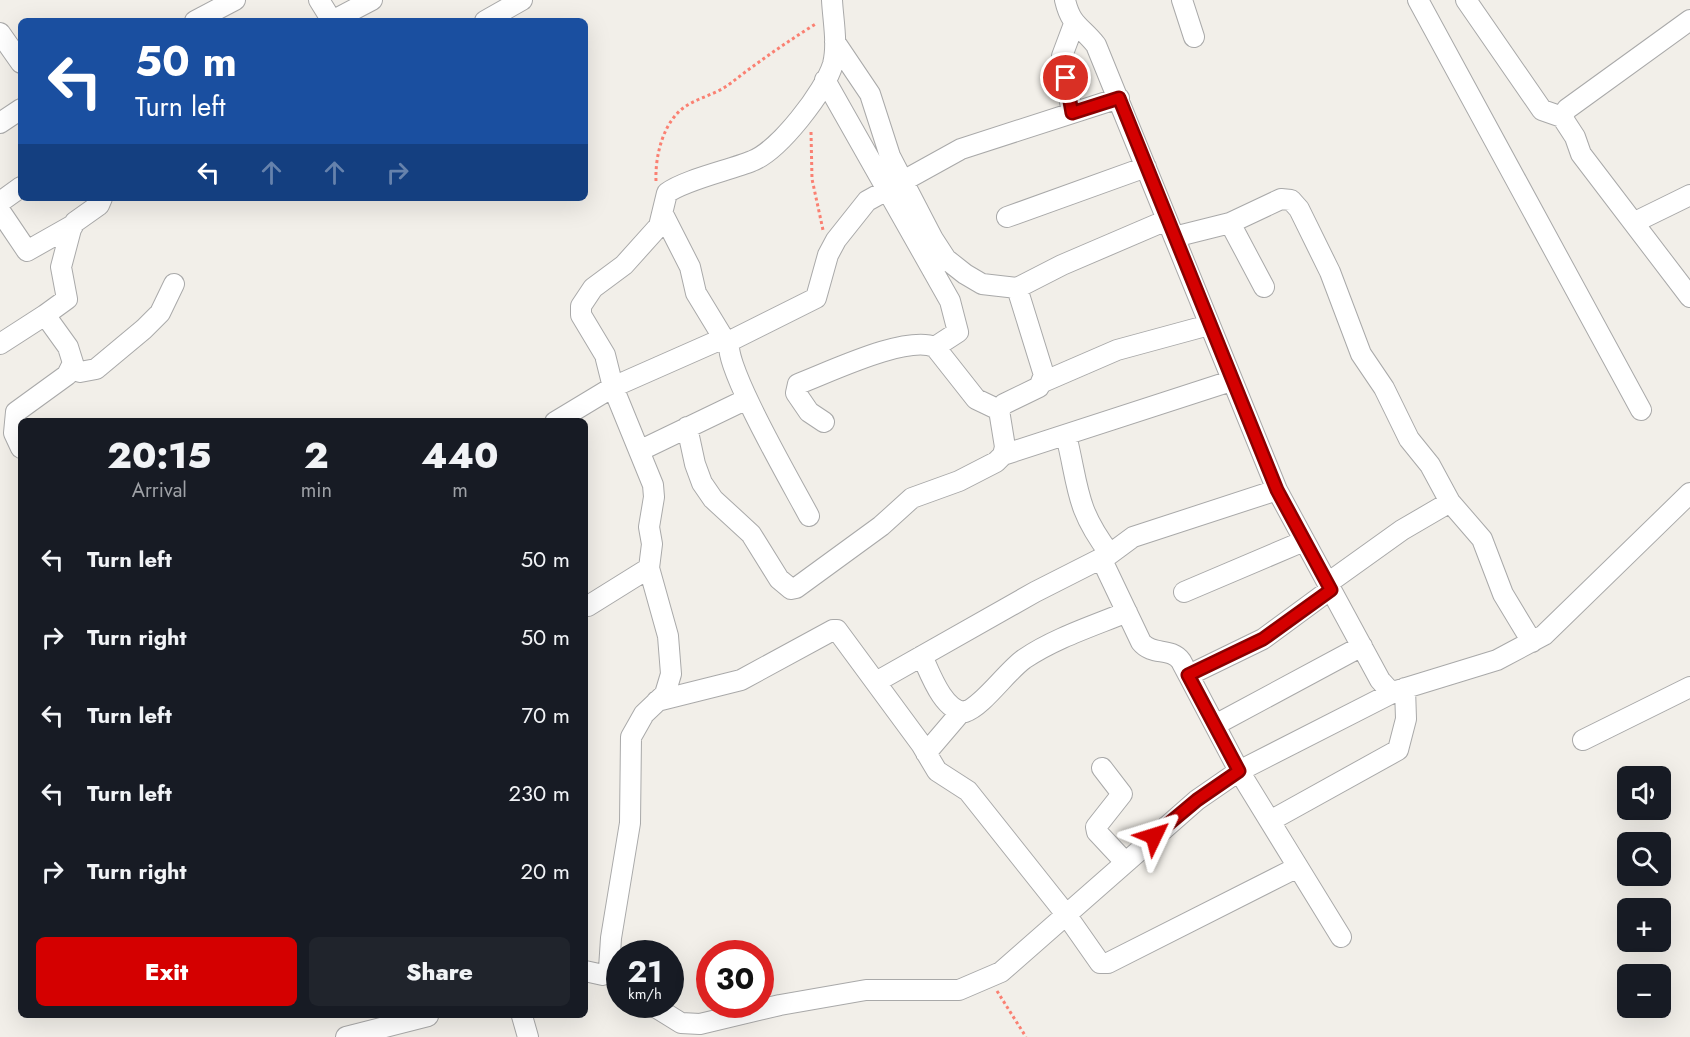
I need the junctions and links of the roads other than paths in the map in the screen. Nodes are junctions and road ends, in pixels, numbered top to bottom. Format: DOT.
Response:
graph roads {
  1 [pos="235,0"];
  2 [pos="320,0"];
  3 [pos="372,0"];
  4 [pos="522,0"];
  5 [pos="1065,0"];
  6 [pos="1182,0"];
  7 [pos="1418,0"];
  8 [pos="1466,0"];
  9 [pos="832,7"];
  10 [pos="201,18"];
  11 [pos="330,18"];
  12 [pos="338,18"];
  13 [pos="490,18"];
  14 [pos="1690,20"];
  15 [pos="1074,24"];
  16 [pos="0,33"];
  17 [pos="1194,38"];
  18 [pos="835,42"];
  19 [pos="11,58"];
  20 [pos="825,80"];
  21 [pos="1119,98"];
  22 [pos="18,111"];
  23 [pos="1072,113"];
  24 [pos="1562,117"];
  25 [pos="0,123"];
  26 [pos="1146,167"];
  27 [pos="894,185"];
  28 [pos="18,189"];
  29 [pos="1690,195"];
  30 [pos="101,201"];
  31 [pos="0,202"];
  32 [pos="0,211"];
  33 [pos="663,214"];
  34 [pos="1007,217"];
  35 [pos="1635,222"];
  36 [pos="1230,223"];
  37 [pos="73,225"];
  38 [pos="1170,229"];
  39 [pos="174,284"];
  40 [pos="1264,287"];
  41 [pos="1017,288"];
  42 [pos="1690,297"];
  43 [pos="45,315"];
  44 [pos="1209,325"];
  45 [pos="726,341"];
  46 [pos="0,344"];
  47 [pos="934,347"];
  48 [pos="72,369"];
  49 [pos="1231,381"];
  50 [pos="1043,382"];
  51 [pos="613,387"];
  52 [pos="747,399"];
  53 [pos="999,410"];
  54 [pos="1641,410"];
  55 [pos="8,417"];
  56 [pos="562,418"];
  57 [pos="824,422"];
  58 [pos="687,427"];
  59 [pos="1066,435"];
  60 [pos="18,442"];
  61 [pos="639,451"];
  62 [pos="1003,455"];
  63 [pos="1277,490"];
  64 [pos="1690,493"];
  65 [pos="1450,502"];
  66 [pos="809,516"];
  67 [pos="1304,541"];
  68 [pos="1106,556"];
  69 [pos="649,568"];
  70 [pos="1330,586"];
  71 [pos="1184,592"];
  72 [pos="588,606"];
  73 [pos="1127,612"];
  74 [pos="1532,642"];
  75 [pos="1362,646"];
  76 [pos="922,656"];
  77 [pos="1188,675"];
  78 [pos="876,682"];
  79 [pos="1690,687"];
  80 [pos="1401,689"];
  81 [pos="657,701"];
  82 [pos="961,712"];
  83 [pos="1215,725"];
  84 [pos="1583,740"];
  85 [pos="926,753"];
  86 [pos="1102,768"];
  87 [pos="1239,771"];
  88 [pos="1270,821"];
  89 [pos="1125,862"];
  90 [pos="1298,867"];
  91 [pos="1065,913"];
  92 [pos="1341,937"];
  93 [pos="617,940"];
  94 [pos="588,972"];
  95 [pos="606,975"];
  96 [pos="523,1018"];
  97 [pos="673,1018"];
  98 [pos="419,1022"];
  99 [pos="346,1037"];
  100 [pos="528,1037"];
  1 -- 10 [label="street"];
  2 -- 11 [label="street"];
  3 -- 12 [label="street"];
  4 -- 13 [label="street"];
  5 -- 15 [label="street"];
  6 -- 17 [label="street"];
  7 -- 54 [label="street"];
  8 -- 24 [label="street"];
  9 -- 18 [label="street"];
  14 -- 24 [label="street"];
  15 -- 21 [label="street"];
  15 -- 23 [label="street"];
  16 -- 19 [label="street"];
  18 -- 20 [label="street"];
  18 -- 27 [label="street"];
  20 -- 27 [label="street"];
  20 -- 33 [label="street"];
  21 -- 23 [label="street"];
  21 -- 26 [label="street"];
  22 -- 25 [label="street"];
  23 -- 27 [label="street"];
  24 -- 35 [label="street"];
  26 -- 34 [label="street"];
  26 -- 38 [label="street"];
  27 -- 41 [label="street"];
  27 -- 45 [label="street"];
  27 -- 47 [label="street"];
  28 -- 31 [label="street"];
  29 -- 35 [label="street"];
  30 -- 37 [label="street"];
  32 -- 37 [label="street"];
  33 -- 45 [label="street"];
  33 -- 51 [label="street"];
  35 -- 42 [label="street"];
  36 -- 38 [label="street"];
  36 -- 40 [label="street"];
  36 -- 65 [label="street"];
  37 -- 43 [label="street"];
  38 -- 41 [label="street"];
  38 -- 44 [label="street"];
  39 -- 48 [label="street"];
  41 -- 50 [label="street"];
  43 -- 46 [label="street"];
  43 -- 48 [label="street"];
  44 -- 49 [label="street"];
  44 -- 50 [label="street"];
  45 -- 51 [label="street"];
  45 -- 52 [label="street"];
  47 -- 53 [label="street"];
  47 -- 57 [label="street"];
  48 -- 55 [label="street"];
  49 -- 59 [label="street"];
  49 -- 63 [label="street"];
  50 -- 53 [label="street"];
  51 -- 56 [label="street"];
  51 -- 61 [label="street"];
  52 -- 58 [label="street"];
  52 -- 66 [label="street"];
  53 -- 62 [label="street"];
  55 -- 60 [label="street"];
  58 -- 61 [label="street"];
  58 -- 62 [label="street"];
  59 -- 62 [label="street"];
  59 -- 68 [label="street"];
  61 -- 69 [label="street"];
  63 -- 67 [label="street"];
  63 -- 68 [label="street"];
  64 -- 74 [label="street"];
  65 -- 70 [label="street"];
  65 -- 74 [label="street"];
  67 -- 70 [label="street"];
  67 -- 71 [label="street"];
  68 -- 73 [label="street"];
  68 -- 76 [label="street"];
  69 -- 72 [label="street"];
  69 -- 81 [label="street"];
  70 -- 75 [label="street"];
  70 -- 77 [label="street"];
  73 -- 77 [label="street"];
  73 -- 82 [label="street"];
  74 -- 80 [label="street"];
  75 -- 80 [label="street"];
  75 -- 83 [label="street"];
  76 -- 78 [label="street"];
  76 -- 82 [label="street"];
  77 -- 83 [label="street"];
  78 -- 81 [label="street"];
  78 -- 85 [label="street"];
  79 -- 84 [label="street"];
  80 -- 87 [label="street"];
  80 -- 88 [label="street"];
  81 -- 93 [label="street"];
  82 -- 85 [label="street"];
  83 -- 87 [label="street"];
  85 -- 91 [label="street"];
  86 -- 89 [label="street"];
  87 -- 88 [label="street"];
  87 -- 89 [label="street"];
  88 -- 90 [label="street"];
  89 -- 91 [label="street"];
  90 -- 91 [label="street"];
  90 -- 92 [label="street"];
  91 -- 97 [label="street"];
  94 -- 95 [label="street"];
  96 -- 100 [label="street"];
  98 -- 99 [label="street"];
}
